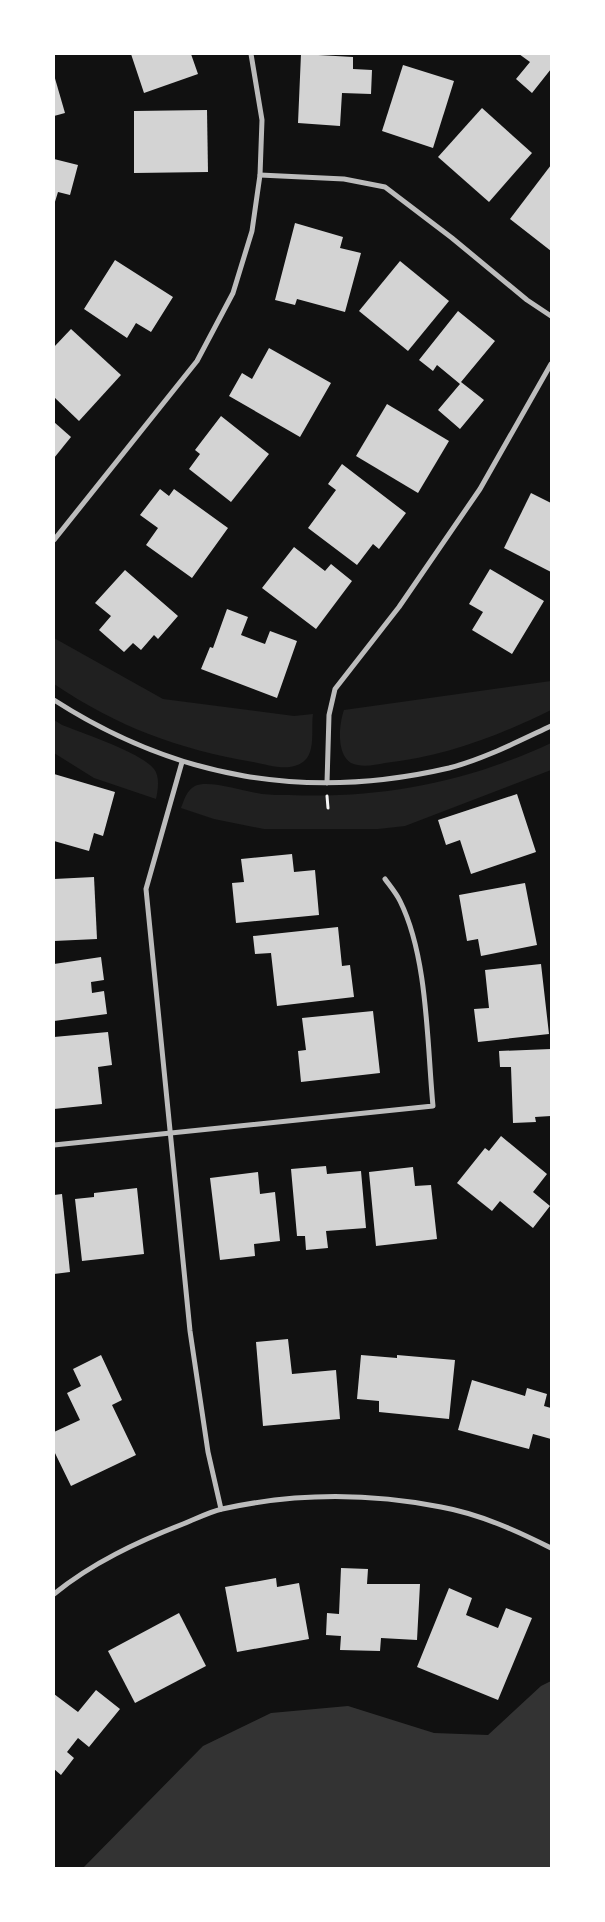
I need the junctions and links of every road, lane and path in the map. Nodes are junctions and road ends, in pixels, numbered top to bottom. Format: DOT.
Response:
graph roads {
  1 [pos="251,54"];
  2 [pos="260,175"];
  3 [pos="551,316"];
  4 [pos="551,364"];
  5 [pos="54,540"];
  6 [pos="54,700"];
  7 [pos="551,726"];
  8 [pos="182,762"];
  9 [pos="327,783"];
  10 [pos="385,879"];
  11 [pos="171,1133"];
  12 [pos="54,1145"];
  13 [pos="221,1510"];
  14 [pos="551,1548"];
  15 [pos="54,1594"];
  1 -- 2 [label="street"];
  2 -- 3 [label="street"];
  2 -- 5 [label="street"];
  4 -- 9 [label="street"];
  6 -- 8 [label="street"];
  7 -- 9 [label="street"];
  8 -- 9 [label="street"];
  8 -- 11 [label="street"];
  10 -- 11 [label="street"];
  11 -- 12 [label="street"];
  11 -- 13 [label="street"];
  13 -- 14 [label="street"];
  13 -- 15 [label="street"];
}
